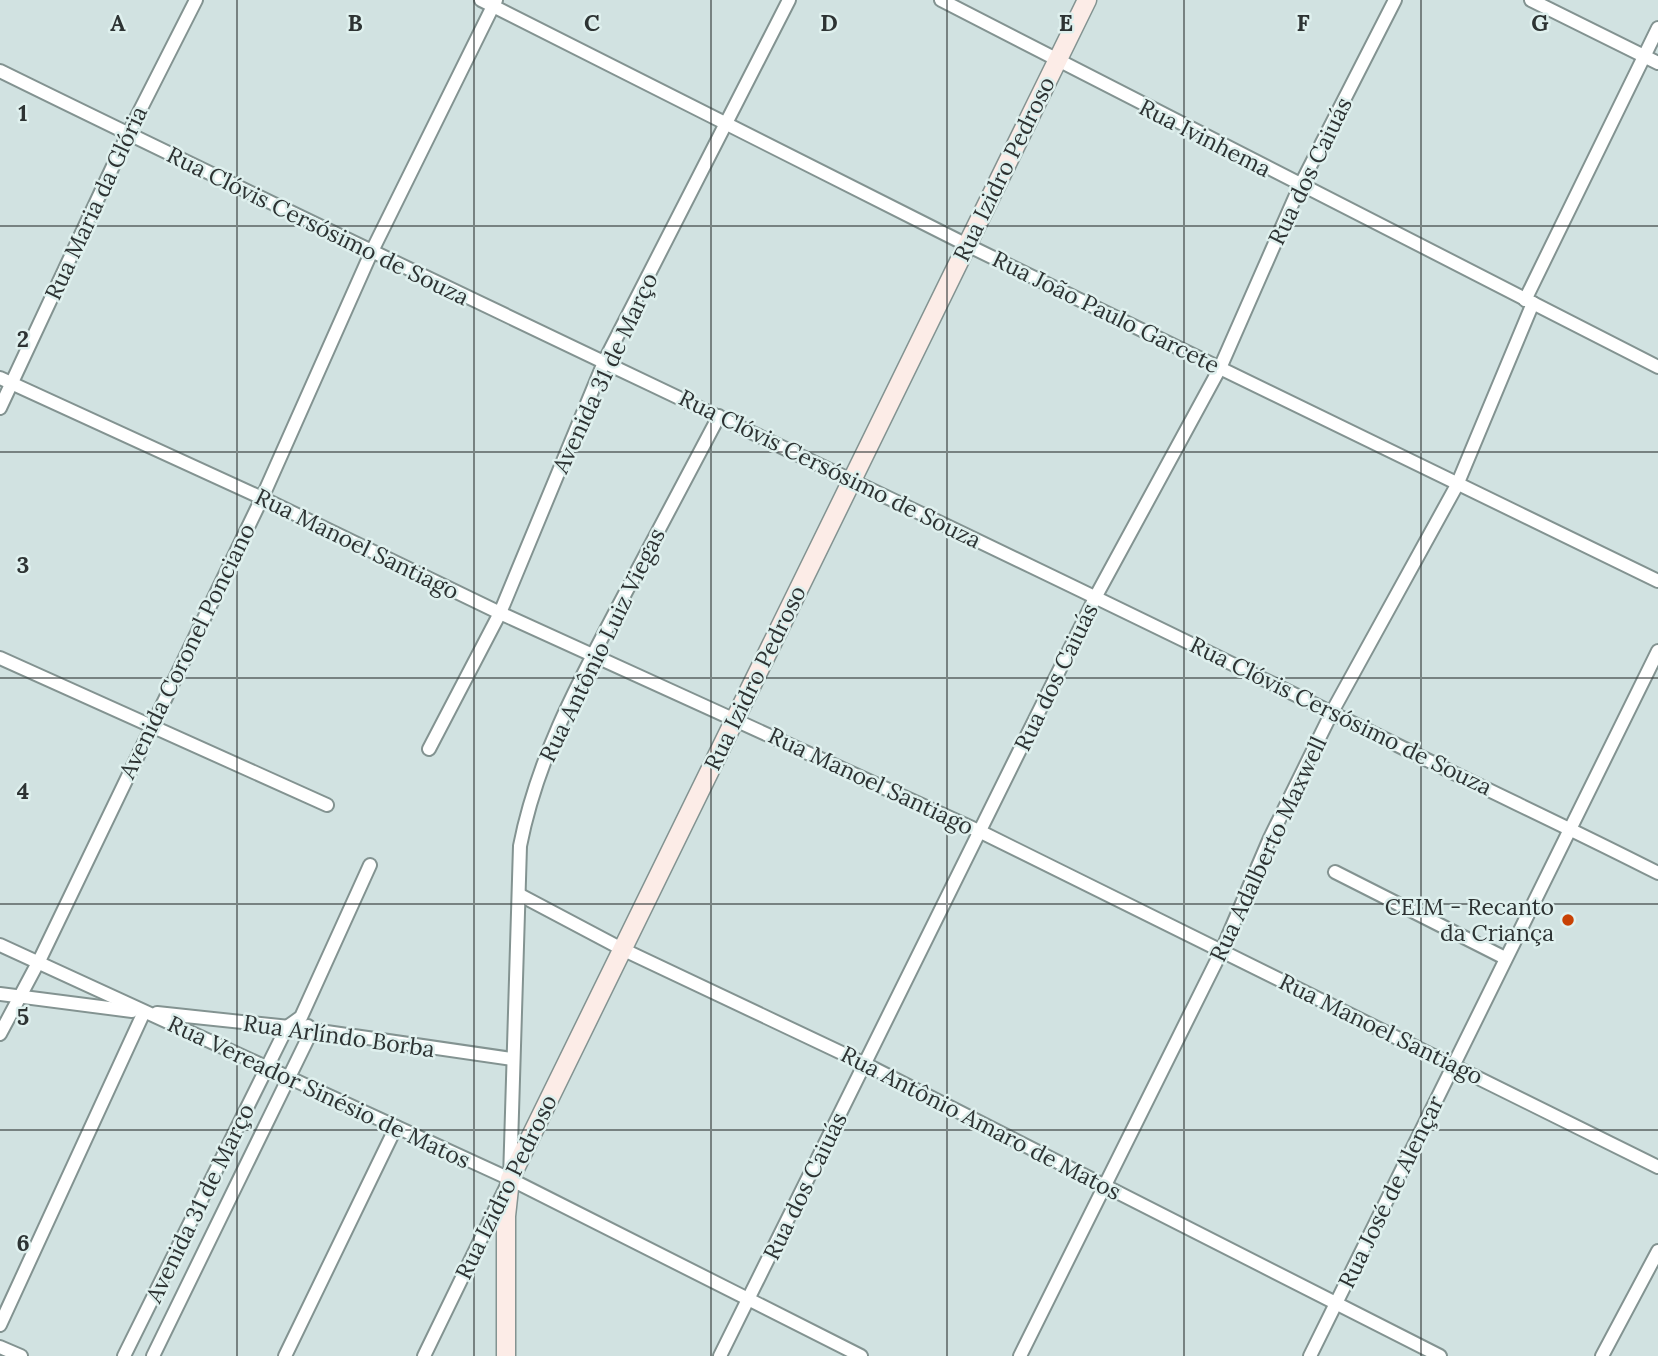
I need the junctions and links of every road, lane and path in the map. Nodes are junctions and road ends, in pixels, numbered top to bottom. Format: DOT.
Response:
graph roads {
  1 [pos="196,0"];
  2 [pos="481,0"];
  3 [pos="789,0"];
  4 [pos="941,0"];
  5 [pos="1087,0"];
  6 [pos="1395,0"];
  7 [pos="1531,0"];
  8 [pos="495,3"];
  9 [pos="1658,28"];
  10 [pos="1643,55"];
  11 [pos="1057,61"];
  12 [pos="1658,63"];
  13 [pos="0,71"];
  14 [pos="727,123"];
  15 [pos="128,134"];
  16 [pos="1300,186"];
  17 [pos="967,245"];
  18 [pos="371,253"];
  19 [pos="1529,301"];
  20 [pos="605,360"];
  21 [pos="1658,367"];
  22 [pos="1220,368"];
  23 [pos="5,381"];
  24 [pos="0,408"];
  25 [pos="719,416"];
  26 [pos="851,481"];
  27 [pos="1457,485"];
  28 [pos="262,498"];
  29 [pos="1658,581"];
  30 [pos="1096,596"];
  31 [pos="500,612"];
  32 [pos="1658,651"];
  33 [pos="593,655"];
  34 [pos="0,658"];
  35 [pos="1332,712"];
  36 [pos="736,718"];
  37 [pos="151,725"];
  38 [pos="429,749"];
  39 [pos="327,805"];
  40 [pos="1569,828"];
  41 [pos="981,832"];
  42 [pos="370,865"];
  43 [pos="1335,872"];
  44 [pos="1658,873"];
  45 [pos="520,895"];
  46 [pos="0,945"];
  47 [pos="622,949"];
  48 [pos="1222,950"];
  49 [pos="1504,958"];
  50 [pos="38,963"];
  51 [pos="0,993"];
  52 [pos="20,997"];
  53 [pos="144,1012"];
  54 [pos="301,1017"];
  55 [pos="287,1027"];
  56 [pos="312,1030"];
  57 [pos="0,1034"];
  58 [pos="512,1059"];
  59 [pos="864,1064"];
  60 [pos="1453,1064"];
  61 [pos="266,1069"];
  62 [pos="289,1079"];
  63 [pos="396,1127"];
  64 [pos="1658,1167"];
  65 [pos="510,1179"];
  66 [pos="1104,1184"];
  67 [pos="1658,1251"];
  68 [pos="749,1300"];
  69 [pos="1337,1303"];
  70 [pos="0,1325"];
  71 [pos="0,1347"];
  72 [pos="20,1356"];
  73 [pos="124,1356"];
  74 [pos="153,1356"];
  75 [pos="285,1356"];
  76 [pos="424,1356"];
  77 [pos="506,1356"];
  78 [pos="720,1356"];
  79 [pos="861,1356"];
  80 [pos="1020,1356"];
  81 [pos="1310,1356"];
  82 [pos="1440,1356"];
  83 [pos="1602,1356"];
  1 -- 15 [label="street, Rua Maria da Glória"];
  2 -- 8 [label="street, Rua João Paulo Garcete"];
  3 -- 14 [label="street, Avenida 31 de Março"];
  4 -- 11 [label="street, Rua Ivinhema"];
  5 -- 11 [label="street, Rua Izidro Pedroso"];
  6 -- 16 [label="street, Rua dos Caiuás"];
  7 -- 10 [label="street"];
  8 -- 14 [label="street, Rua João Paulo Garcete"];
  8 -- 18 [label="street, Avenida Coronel Ponciano"];
  9 -- 10 [label="street, Rua Adalberto Maxwell"];
  10 -- 12 [label="street"];
  10 -- 19 [label="street, Rua Adalberto Maxwell"];
  11 -- 16 [label="street, Rua Ivinhema"];
  11 -- 17 [label="street, Rua Izidro Pedroso"];
  13 -- 15 [label="street, Rua Clóvis Cersósimo de Souza"];
  14 -- 17 [label="street, Rua João Paulo Garcete"];
  14 -- 20 [label="street, Avenida 31 de Março"];
  15 -- 18 [label="street, Rua Clóvis Cersósimo de Souza"];
  15 -- 23 [label="street, Rua Maria da Glória"];
  16 -- 19 [label="street, Rua Ivinhema"];
  16 -- 22 [label="street, Rua dos Caiuás"];
  17 -- 22 [label="street, Rua João Paulo Garcete"];
  17 -- 26 [label="street, Rua Izidro Pedroso"];
  18 -- 20 [label="street, Rua Clóvis Cersósimo de Souza"];
  18 -- 28 [label="street, Avenida Coronel Ponciano"];
  19 -- 21 [label="street, Rua Ivinhema"];
  19 -- 27 [label="street, Rua Adalberto Maxwell"];
  20 -- 25 [label="street, Rua Clóvis Cersósimo de Souza"];
  20 -- 31 [label="street, Avenida 31 de Março"];
  22 -- 27 [label="street, Rua João Paulo Garcete"];
  22 -- 30 [label="street, Rua dos Caiuás"];
  23 -- 24 [label="street, Rua Maria da Glória"];
  23 -- 28 [label="street, Rua Manoel Santiago"];
  25 -- 26 [label="street, Rua Clóvis Cersósimo de Souza"];
  25 -- 33 [label="street, Rua Antônio Luiz Viegas"];
  26 -- 30 [label="street, Rua Clóvis Cersósimo de Souza"];
  26 -- 36 [label="street, Rua Izidro Pedroso"];
  27 -- 29 [label="street, Rua João Paulo Garcete"];
  27 -- 35 [label="street, Rua Adalberto Maxwell"];
  28 -- 31 [label="street, Rua Manoel Santiago"];
  28 -- 37 [label="street, Avenida Coronel Ponciano"];
  30 -- 35 [label="street, Rua Clóvis Cersósimo de Souza"];
  30 -- 41 [label="street, Rua dos Caiuás"];
  31 -- 33 [label="street, Rua Manoel Santiago"];
  31 -- 38 [label="street, Avenida 31 de Março"];
  32 -- 40 [label="street, Rua José de Alençar"];
  33 -- 36 [label="street, Rua Manoel Santiago"];
  33 -- 45 [label="street, Rua Antônio Luiz Viegas"];
  34 -- 37 [label="street"];
  35 -- 40 [label="street, Rua Clóvis Cersósimo de Souza"];
  35 -- 48 [label="street, Rua Adalberto Maxwell"];
  36 -- 41 [label="street, Rua Manoel Santiago"];
  36 -- 47 [label="street, Rua Izidro Pedroso"];
  37 -- 39 [label="street"];
  37 -- 50 [label="street, Avenida Coronel Ponciano"];
  40 -- 44 [label="street, Rua Clóvis Cersósimo de Souza"];
  40 -- 49 [label="street, Rua José de Alençar"];
  41 -- 48 [label="street, Rua Manoel Santiago"];
  41 -- 59 [label="street, Rua dos Caiuás"];
  42 -- 54 [label="street"];
  43 -- 49 [label="street"];
  45 -- 47 [label="street, Rua Antônio Amaro de Matos"];
  45 -- 58 [label="street, Rua Antônio Luiz Viegas"];
  46 -- 50 [label="street, Rua Vereador Sinésio de Matos"];
  47 -- 59 [label="street, Rua Antônio Amaro de Matos"];
  47 -- 65 [label="street, Rua Izidro Pedroso"];
  48 -- 60 [label="street, Rua Manoel Santiago"];
  48 -- 66 [label="street, Rua Adalberto Maxwell"];
  49 -- 60 [label="street, Rua José de Alençar"];
  50 -- 52 [label="street, Avenida Coronel Ponciano"];
  50 -- 53 [label="street, Rua Vereador Sinésio de Matos"];
  51 -- 52 [label="street, Rua Arlíndo Borba"];
  52 -- 53 [label="street, Rua Arlíndo Borba"];
  52 -- 57 [label="street, Avenida Coronel Ponciano"];
  53 -- 55 [label="street, Rua Arlíndo Borba"];
  53 -- 61 [label="street, Rua Vereador Sinésio de Matos"];
  53 -- 70 [label="street"];
  54 -- 55 [label="street, Avenida 31 de Março"];
  54 -- 56 [label="street"];
  55 -- 56 [label="street, Rua Arlíndo Borba"];
  55 -- 61 [label="street, Avenida 31 de Março"];
  56 -- 58 [label="street, Rua Arlíndo Borba"];
  56 -- 62 [label="street, Avenida 31 de Março"];
  58 -- 65 [label="street, Rua Antônio Luiz Viegas"];
  59 -- 66 [label="street, Rua Antônio Amaro de Matos"];
  59 -- 68 [label="street, Rua dos Caiuás"];
  60 -- 64 [label="street, Rua Manoel Santiago"];
  60 -- 69 [label="street, Rua José de Alençar"];
  61 -- 62 [label="street, Rua Vereador Sinésio de Matos"];
  61 -- 73 [label="street, Avenida 31 de Março"];
  62 -- 63 [label="street, Rua Vereador Sinésio de Matos"];
  62 -- 74 [label="street, Avenida 31 de Março"];
  63 -- 65 [label="street, Rua Vereador Sinésio de Matos"];
  63 -- 75 [label="street"];
  65 -- 68 [label="street, Rua Vereador Sinésio de Matos"];
  65 -- 76 [label="street, Rua Izidro Pedroso"];
  65 -- 77 [label="street"];
  66 -- 69 [label="street, Rua Antônio Amaro de Matos"];
  66 -- 80 [label="street, Rua Adalberto Maxwell"];
  67 -- 83 [label="street"];
  68 -- 78 [label="street, Rua dos Caiuás"];
  68 -- 79 [label="street, Rua Vereador Sinésio de Matos"];
  69 -- 81 [label="street, Rua José de Alençar"];
  69 -- 82 [label="street, Rua Antônio Amaro de Matos"];
  71 -- 72 [label="street"];
}
